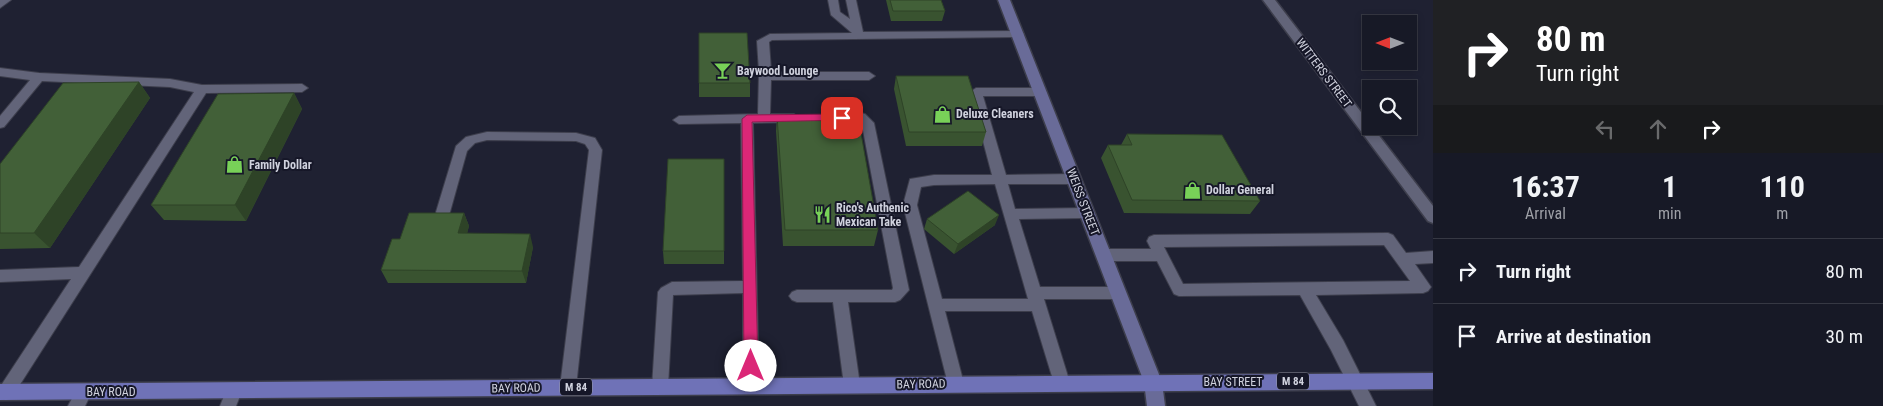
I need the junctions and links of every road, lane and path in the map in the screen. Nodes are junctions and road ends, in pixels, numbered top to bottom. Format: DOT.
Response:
graph roads {
  1 [pos="6,0"];
  2 [pos="833,0"];
  3 [pos="850,0"];
  4 [pos="1004,0"];
  5 [pos="1270,0"];
  6 [pos="0,5"];
  7 [pos="858,34"];
  8 [pos="1018,34"];
  9 [pos="0,72"];
  10 [pos="765,72"];
  11 [pos="869,76"];
  12 [pos="39,77"];
  13 [pos="302,88"];
  14 [pos="202,89"];
  15 [pos="1040,92"];
  16 [pos="803,118"];
  17 [pos="832,118"];
  18 [pos="747,119"];
  19 [pos="764,119"];
  20 [pos="679,120"];
  21 [pos="0,124"];
  22 [pos="1074,179"];
  23 [pos="999,180"];
  24 [pos="443,212"];
  25 [pos="1086,212"];
  26 [pos="1010,214"];
  27 [pos="1433,217"];
  28 [pos="1103,255"];
  29 [pos="1161,255"];
  30 [pos="1433,257"];
  31 [pos="1402,259"];
  32 [pos="83,273"];
  33 [pos="0,276"];
  34 [pos="751,288"];
  35 [pos="1304,289"];
  36 [pos="1118,293"];
  37 [pos="798,296"];
  38 [pos="840,296"];
  39 [pos="1036,299"];
  40 [pos="936,305"];
  41 [pos="1357,381"];
  42 [pos="1433,381"];
  43 [pos="1152,382"];
  44 [pos="1062,383"];
  45 [pos="956,384"];
  46 [pos="852,385"];
  47 [pos="751,386"];
  48 [pos="660,387"];
  49 [pos="568,388"];
  50 [pos="3,392"];
  51 [pos="231,398"];
  52 [pos="80,399"];
  53 [pos="1156,406"];
  54 [pos="1368,406"];
  1 -- 6 [label="lane"];
  2 -- 7 [label="lane"];
  3 -- 7 [label="lane"];
  4 -- 8 [label="street, WEISS STREET"];
  5 -- 27 [label="street, WITTERS STREET"];
  7 -- 8 [label="lane"];
  7 -- 10 [label="lane"];
  8 -- 15 [label="street, WEISS STREET"];
  9 -- 12 [label="lane"];
  10 -- 11 [label="lane"];
  10 -- 19 [label="lane"];
  12 -- 14 [label="lane"];
  12 -- 21 [label="lane"];
  13 -- 14 [label="lane"];
  14 -- 32 [label="lane"];
  15 -- 22 [label="street, WEISS STREET"];
  15 -- 23 [label="lane"];
  16 -- 19 [label="lane"];
  17 -- 38 [label="lane"];
  18 -- 19 [label="lane"];
  18 -- 20 [label="lane"];
  18 -- 34 [label="lane"];
  22 -- 23 [label="lane"];
  22 -- 25 [label="street, WEISS STREET"];
  23 -- 26 [label="lane"];
  23 -- 40 [label="lane"];
  24 -- 49 [label="lane"];
  25 -- 26 [label="lane"];
  25 -- 28 [label="street, WEISS STREET"];
  26 -- 39 [label="lane"];
  28 -- 29 [label="lane"];
  28 -- 36 [label="street, WEISS STREET"];
  29 -- 31 [label="lane"];
  29 -- 35 [label="lane"];
  30 -- 31 [label="lane"];
  31 -- 35 [label="lane"];
  32 -- 33 [label="lane"];
  32 -- 50 [label="lane"];
  34 -- 47 [label="lane"];
  34 -- 48 [label="lane"];
  35 -- 41 [label="lane"];
  36 -- 39 [label="lane"];
  36 -- 43 [label="street, WEISS STREET"];
  37 -- 38 [label="lane"];
  38 -- 46 [label="lane"];
  39 -- 40 [label="lane"];
  39 -- 44 [label="lane"];
  40 -- 45 [label="lane"];
  41 -- 42 [label="main road, BAY STREET / M 84"];
  41 -- 43 [label="main road, BAY STREET / M 84"];
  41 -- 54 [label="lane"];
  43 -- 44 [label="main road, BAY ROAD / M 84"];
  43 -- 53 [label="street, WEISS STREET"];
  44 -- 45 [label="main road, BAY ROAD / M 84"];
  45 -- 46 [label="main road, BAY ROAD / M 84"];
  46 -- 47 [label="main road, BAY ROAD / M 84"];
  47 -- 48 [label="main road, BAY ROAD / M 84"];
  48 -- 49 [label="main road, BAY ROAD / M 84"];
  49 -- 51 [label="main road, BAY ROAD / M 84"];
  50 -- 52 [label="main road, BAY ROAD / M 84"];
  51 -- 52 [label="main road, BAY ROAD / M 84"];
}
